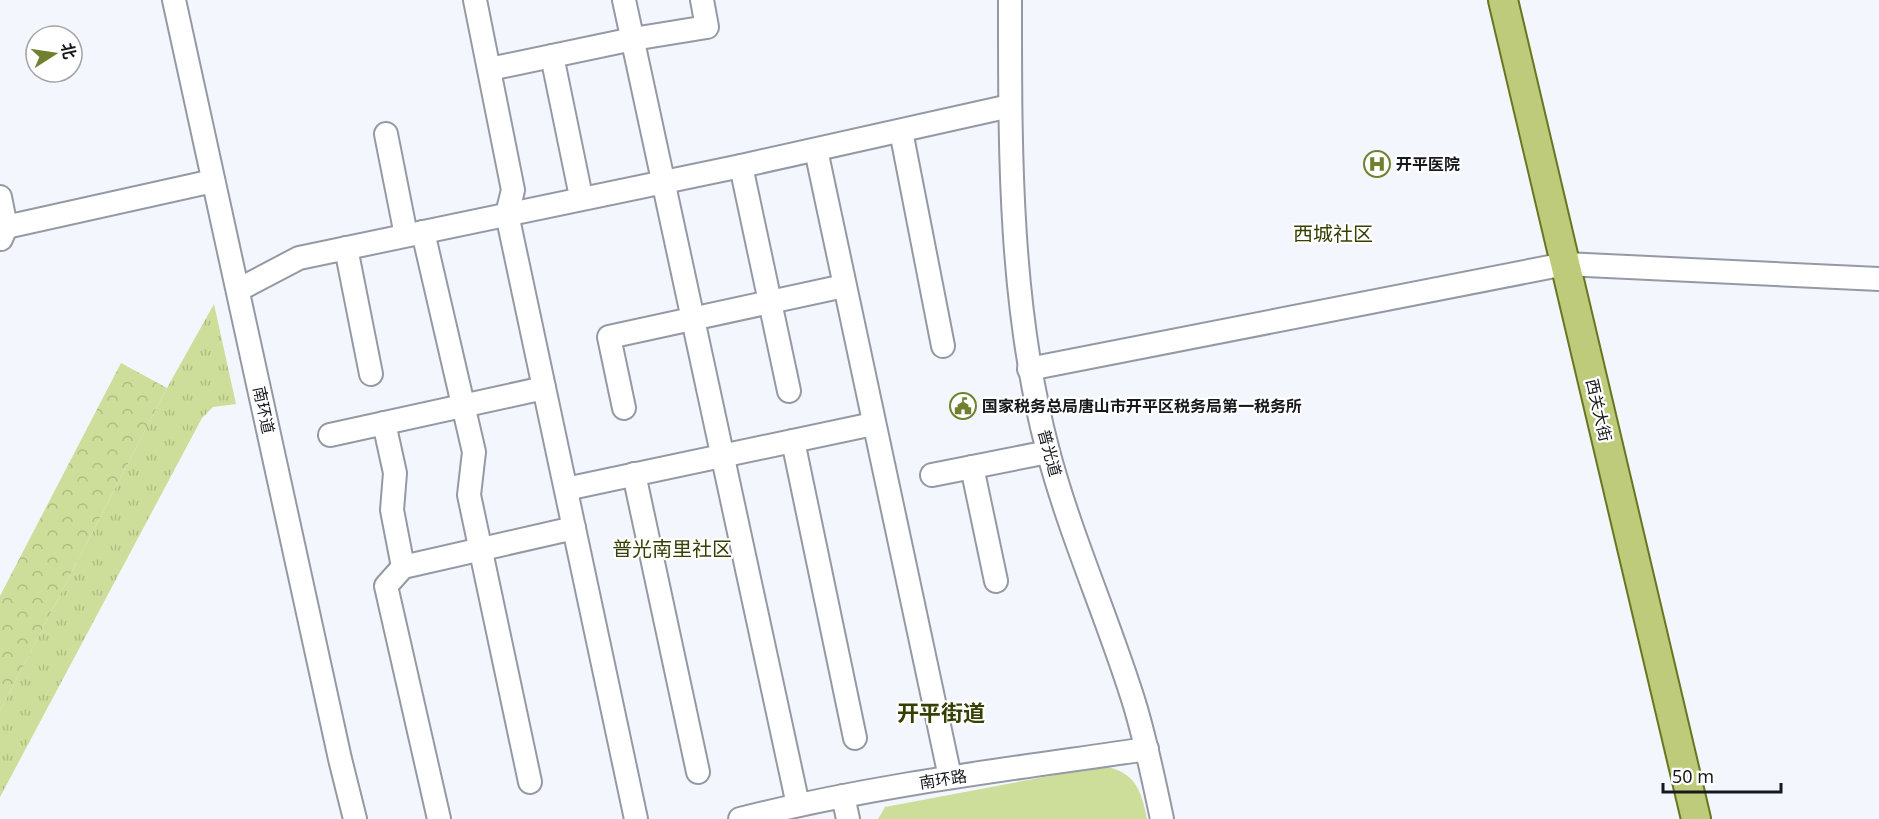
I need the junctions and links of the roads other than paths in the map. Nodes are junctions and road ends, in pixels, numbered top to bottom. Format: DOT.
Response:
graph roads {
  1 [pos="174,0"];
  2 [pos="475,0"];
  3 [pos="624,0"];
  4 [pos="702,0"];
  5 [pos="1010,0"];
  6 [pos="1503,0"];
  7 [pos="633,39"];
  8 [pos="552,56"];
  9 [pos="490,69"];
  10 [pos="1010,106"];
  11 [pos="901,131"];
  12 [pos="386,134"];
  13 [pos="816,150"];
  14 [pos="741,166"];
  15 [pos="213,181"];
  16 [pos="663,181"];
  17 [pos="579,187"];
  18 [pos="0,197"];
  19 [pos="507,214"];
  20 [pos="415,233"];
  21 [pos="3,234"];
  22 [pos="346,248"];
  23 [pos="1565,264"];
  24 [pos="1879,279"];
  25 [pos="844,286"];
  26 [pos="238,290"];
  27 [pos="769,302"];
  28 [pos="692,318"];
  29 [pos="943,346"];
  30 [pos="1029,369"];
  31 [pos="371,374"];
  32 [pos="544,388"];
  33 [pos="789,391"];
  34 [pos="463,406"];
  35 [pos="624,408"];
  36 [pos="384,423"];
  37 [pos="873,424"];
  38 [pos="330,435"];
  39 [pos="793,441"];
  40 [pos="1048,452"];
  41 [pos="722,456"];
  42 [pos="972,467"];
  43 [pos="634,474"];
  44 [pos="932,475"];
  45 [pos="566,489"];
  46 [pos="574,528"];
  47 [pos="480,549"];
  48 [pos="403,567"];
  49 [pos="996,581"];
  50 [pos="855,738"];
  51 [pos="1147,749"];
  52 [pos="698,772"];
  53 [pos="950,777"];
  54 [pos="530,782"];
  55 [pos="843,796"];
  56 [pos="798,805"];
  57 [pos="763,816"];
  58 [pos="356,819"];
  59 [pos="439,819"];
  60 [pos="636,819"];
  61 [pos="740,819"];
  62 [pos="848,819"];
  63 [pos="1162,819"];
  64 [pos="1696,819"];
  1 -- 15 [label="street, 南环道"];
  2 -- 9 [label="street"];
  3 -- 7 [label="street"];
  4 -- 7 [label="street"];
  5 -- 10 [label="street, 普光道"];
  6 -- 23 [label="main road, 西关大街"];
  7 -- 8 [label="street"];
  7 -- 16 [label="street"];
  8 -- 9 [label="street"];
  8 -- 17 [label="street"];
  9 -- 19 [label="street"];
  10 -- 11 [label="street"];
  10 -- 30 [label="street, 普光道"];
  11 -- 13 [label="street"];
  11 -- 29 [label="street"];
  12 -- 20 [label="street"];
  13 -- 14 [label="street"];
  13 -- 25 [label="street"];
  14 -- 16 [label="street"];
  14 -- 27 [label="street"];
  15 -- 21 [label="street"];
  15 -- 26 [label="street, 南环道"];
  16 -- 19 [label="street"];
  16 -- 28 [label="street"];
  18 -- 21 [label="street"];
  19 -- 20 [label="street"];
  19 -- 32 [label="street"];
  20 -- 22 [label="street"];
  20 -- 34 [label="street"];
  22 -- 26 [label="street"];
  22 -- 31 [label="street"];
  23 -- 24 [label="street"];
  23 -- 30 [label="street"];
  23 -- 64 [label="main road, 西关大街"];
  25 -- 27 [label="street"];
  25 -- 37 [label="street"];
  26 -- 58 [label="street, 南环道"];
  27 -- 28 [label="street"];
  27 -- 33 [label="street"];
  28 -- 35 [label="street"];
  28 -- 41 [label="street"];
  30 -- 40 [label="street, 普光道"];
  32 -- 34 [label="street"];
  32 -- 45 [label="street"];
  34 -- 36 [label="street"];
  34 -- 47 [label="street"];
  36 -- 38 [label="street"];
  36 -- 48 [label="street"];
  37 -- 39 [label="street"];
  37 -- 53 [label="street"];
  39 -- 41 [label="street"];
  39 -- 50 [label="street"];
  40 -- 42 [label="street"];
  40 -- 51 [label="street, 普光道"];
  41 -- 43 [label="street"];
  41 -- 56 [label="street"];
  42 -- 44 [label="street"];
  42 -- 49 [label="street"];
  43 -- 45 [label="street"];
  43 -- 52 [label="street"];
  45 -- 46 [label="street"];
  46 -- 47 [label="street"];
  46 -- 60 [label="street"];
  47 -- 48 [label="street"];
  47 -- 54 [label="street"];
  48 -- 59 [label="street"];
  51 -- 53 [label="street, 南环路"];
  51 -- 63 [label="street, 普光道"];
  53 -- 55 [label="street, 南环路"];
  55 -- 56 [label="street, 南环路"];
  55 -- 62 [label="street"];
  56 -- 57 [label="street, 南环路"];
  57 -- 61 [label="street, 南环路"];
}
